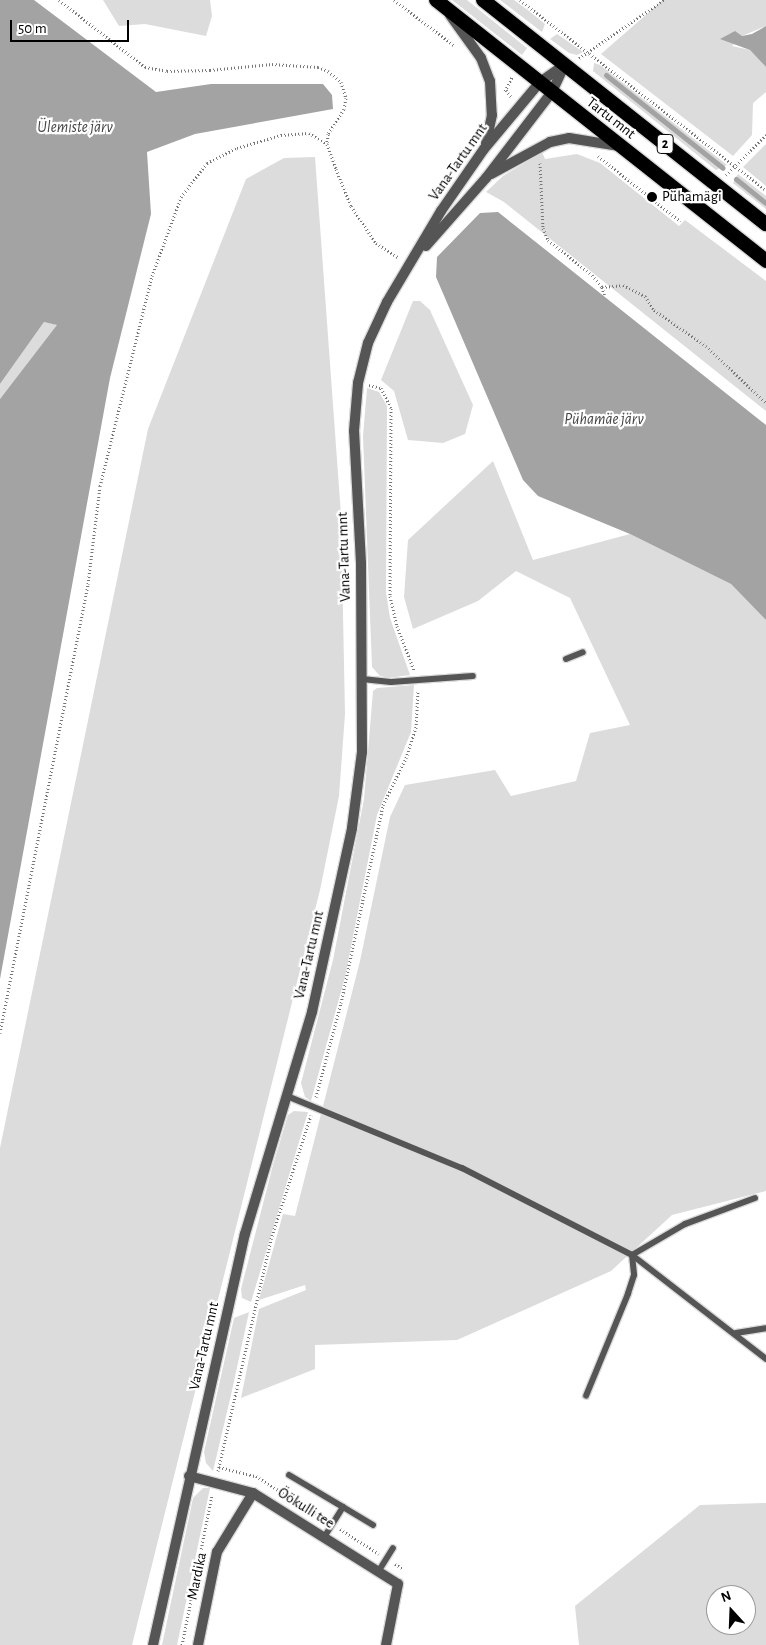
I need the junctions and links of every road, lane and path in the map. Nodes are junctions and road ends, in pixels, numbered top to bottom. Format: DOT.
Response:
graph roads {
  1 [pos="58,0"];
  2 [pos="394,0"];
  3 [pos="483,0"];
  4 [pos="520,0"];
  5 [pos="664,0"];
  6 [pos="441,1"];
  7 [pos="554,26"];
  8 [pos="550,30"];
  9 [pos="459,50"];
  10 [pos="590,53"];
  11 [pos="564,65"];
  12 [pos="540,82"];
  13 [pos="552,92"];
  14 [pos="766,135"];
  15 [pos="327,144"];
  16 [pos="621,147"];
  17 [pos="484,149"];
  18 [pos="589,152"];
  19 [pos="544,157"];
  20 [pos="734,165"];
  21 [pos="486,178"];
  22 [pos="718,186"];
  23 [pos="766,190"];
  24 [pos="680,221"];
  25 [pos="766,224"];
  26 [pos="403,250"];
  27 [pos="398,258"];
  28 [pos="766,261"];
  29 [pos="393,266"];
  30 [pos="409,266"];
  31 [pos="602,287"];
  32 [pos="605,297"];
  33 [pos="766,403"];
  34 [pos="583,652"];
  35 [pos="566,659"];
  36 [pos="473,676"];
  37 [pos="362,679"];
  38 [pos="0,1033"];
  39 [pos="287,1096"];
  40 [pos="755,1198"];
  41 [pos="632,1255"];
  42 [pos="766,1328"];
  43 [pos="736,1333"];
  44 [pos="766,1359"];
  45 [pos="586,1396"];
  46 [pos="219,1467"];
  47 [pos="289,1474"];
  48 [pos="189,1476"];
  49 [pos="214,1488"];
  50 [pos="253,1493"];
  51 [pos="343,1507"];
  52 [pos="332,1524"];
  53 [pos="373,1525"];
  54 [pos="324,1537"];
  55 [pos="393,1548"];
  56 [pos="387,1558"];
  57 [pos="404,1569"];
  58 [pos="378,1572"];
  59 [pos="153,1645"];
  60 [pos="182,1645"];
  61 [pos="198,1645"];
  62 [pos="386,1645"];
  1 -- 15 [label="path"];
  2 -- 9 [label="path"];
  3 -- 11 [label="highway, Tartu mnt / 2"];
  4 -- 7 [label="path"];
  5 -- 10 [label="path"];
  6 -- 12 [label="highway, Tartu mnt / 2"];
  6 -- 17 [label="street"];
  7 -- 8 [label="path"];
  7 -- 10 [label="path"];
  10 -- 11 [label="path"];
  10 -- 20 [label="path"];
  11 -- 12 [label="street, Vana-Tartu mnt"];
  11 -- 13 [label="street, Vana-Tartu mnt"];
  11 -- 22 [label="highway, Tartu mnt / 2"];
  12 -- 13 [label="highway, Tartu mnt / 2"];
  12 -- 17 [label="street, Vana-Tartu mnt"];
  13 -- 16 [label="highway, Tartu mnt / 2"];
  13 -- 21 [label="street, Vana-Tartu mnt"];
  14 -- 20 [label="path"];
  15 -- 27 [label="path"];
  15 -- 38 [label="path"];
  16 -- 21 [label="street"];
  16 -- 28 [label="highway, Tartu mnt / 2"];
  17 -- 30 [label="street, Vana-Tartu mnt"];
  18 -- 24 [label="path"];
  19 -- 31 [label="path"];
  20 -- 22 [label="path"];
  20 -- 23 [label="path"];
  21 -- 30 [label="street, Vana-Tartu mnt"];
  22 -- 25 [label="highway, Tartu mnt / 2"];
  26 -- 27 [label="path"];
  27 -- 29 [label="path"];
  27 -- 30 [label="path"];
  30 -- 37 [label="street, Vana-Tartu mnt"];
  31 -- 32 [label="path"];
  31 -- 33 [label="path"];
  34 -- 35 [label="lane"];
  36 -- 37 [label="lane"];
  37 -- 39 [label="street, Vana-Tartu mnt"];
  39 -- 41 [label="lane"];
  39 -- 48 [label="street, Vana-Tartu mnt"];
  40 -- 41 [label="lane"];
  41 -- 43 [label="lane"];
  41 -- 45 [label="lane"];
  42 -- 43 [label="lane"];
  43 -- 44 [label="lane"];
  46 -- 52 [label="path"];
  47 -- 51 [label="lane"];
  48 -- 50 [label="street, Öökulli tee"];
  48 -- 59 [label="street, Vana-Tartu mnt"];
  49 -- 60 [label="path"];
  50 -- 54 [label="street, Öökulli tee"];
  50 -- 61 [label="street, Mardika"];
  51 -- 52 [label="lane"];
  51 -- 53 [label="lane"];
  52 -- 54 [label="lane"];
  52 -- 56 [label="path"];
  54 -- 58 [label="street, Öökulli tee"];
  55 -- 56 [label="lane"];
  56 -- 57 [label="path"];
  56 -- 58 [label="lane"];
  58 -- 62 [label="street, Öökulli tee"];
}
